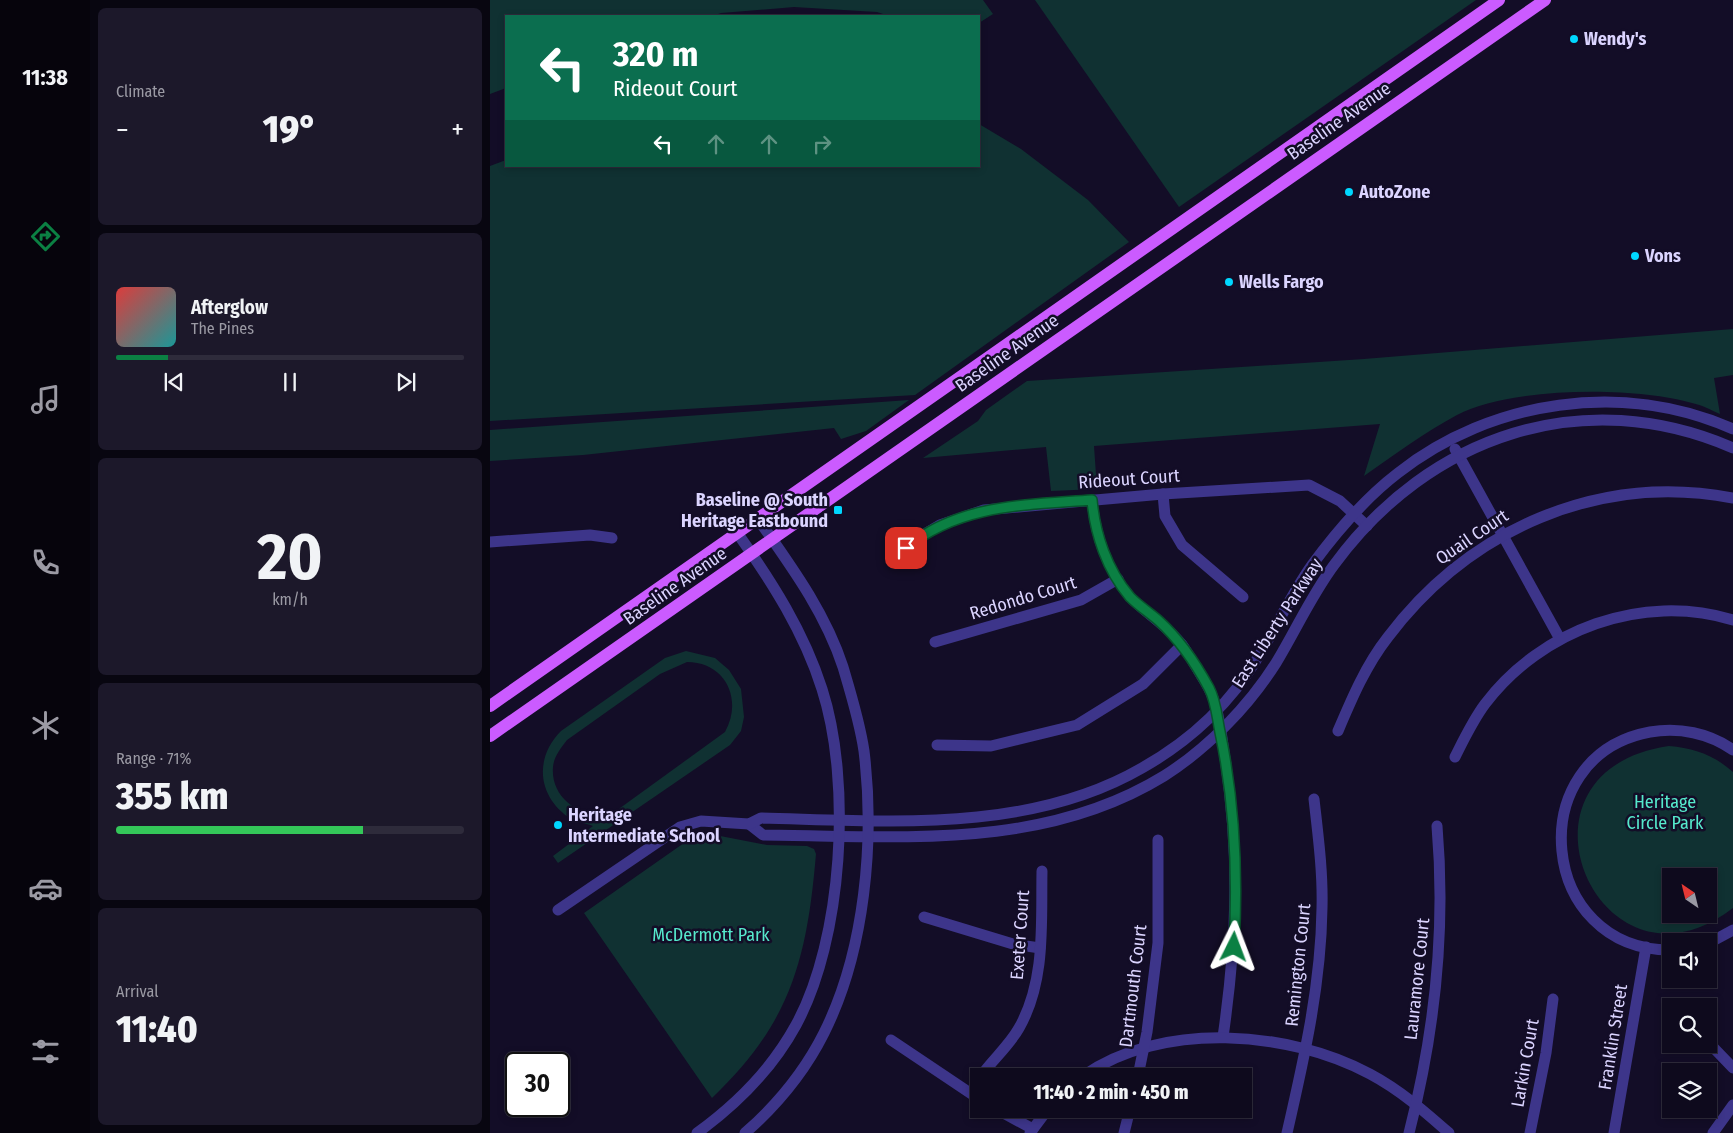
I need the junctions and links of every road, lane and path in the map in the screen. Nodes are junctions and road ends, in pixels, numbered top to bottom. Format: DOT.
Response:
graph roads {
  1 [pos="1499,0"];
  2 [pos="1545,0"];
  3 [pos="1733,429"];
  4 [pos="1450,439"];
  5 [pos="1733,448"];
  6 [pos="1458,455"];
  7 [pos="1163,494"];
  8 [pos="1733,498"];
  9 [pos="1092,500"];
  10 [pos="1353,513"];
  11 [pos="758,519"];
  12 [pos="1367,526"];
  13 [pos="738,534"];
  14 [pos="1502,535"];
  15 [pos="612,538"];
  16 [pos="772,539"];
  17 [pos="490,542"];
  18 [pos="752,554"];
  19 [pos="896,560"];
  20 [pos="1118,579"];
  21 [pos="1243,597"];
  22 [pos="1733,620"];
  23 [pos="1560,639"];
  24 [pos="935,642"];
  25 [pos="1182,645"];
  26 [pos="490,706"];
  27 [pos="1216,712"];
  28 [pos="1220,731"];
  29 [pos="1338,731"];
  30 [pos="490,736"];
  31 [pos="937,745"];
  32 [pos="1732,748"];
  33 [pos="1455,757"];
  34 [pos="1314,799"];
  35 [pos="838,820"];
  36 [pos="866,820"];
  37 [pos="749,824"];
  38 [pos="1437,826"];
  39 [pos="838,836"];
  40 [pos="866,836"];
  41 [pos="1158,840"];
  42 [pos="1042,871"];
  43 [pos="558,910"];
  44 [pos="924,917"];
  45 [pos="1733,930"];
  46 [pos="1717,939"];
  47 [pos="1646,947"];
  48 [pos="1040,948"];
  49 [pos="1662,949"];
  50 [pos="1553,999"];
  51 [pos="1223,1037"];
  52 [pos="891,1040"];
  53 [pos="1144,1048"];
  54 [pos="1306,1051"];
  55 [pos="1717,1051"];
  56 [pos="988,1068"];
  57 [pos="1097,1068"];
  58 [pos="1140,1068"];
  59 [pos="1733,1068"];
  60 [pos="970,1094"];
  61 [pos="1417,1104"];
  62 [pos="1733,1105"];
  63 [pos="1010,1118"];
  64 [pos="1041,1118"];
  65 [pos="1128,1118"];
  66 [pos="1031,1131"];
  67 [pos="697,1133"];
  68 [pos="745,1133"];
  69 [pos="1124,1133"];
  70 [pos="1287,1133"];
  71 [pos="1409,1133"];
  72 [pos="1449,1133"];
  73 [pos="1530,1133"];
  74 [pos="1614,1133"];
  75 [pos="1712,1133"];
  1 -- 11 [label="main road, Baseline Avenue"];
  2 -- 16 [label="main road, Baseline Avenue"];
  3 -- 4 [label="street, East Liberty Parkway"];
  4 -- 6 [label="street"];
  4 -- 10 [label="street, East Liberty Parkway"];
  5 -- 6 [label="street, East Liberty Parkway"];
  6 -- 12 [label="street, East Liberty Parkway"];
  6 -- 14 [label="street"];
  7 -- 9 [label="street, Rideout Court"];
  7 -- 10 [label="street, Rideout Court"];
  7 -- 21 [label="street"];
  8 -- 14 [label="street, Quail Court"];
  9 -- 19 [label="street, Rideout Court"];
  9 -- 20 [label="street"];
  10 -- 12 [label="street, Rideout Court"];
  10 -- 27 [label="street, East Liberty Parkway"];
  11 -- 13 [label="main road, Baseline Avenue"];
  11 -- 16 [label="street"];
  12 -- 28 [label="street, East Liberty Parkway"];
  13 -- 18 [label="street"];
  13 -- 26 [label="main road, Baseline Avenue"];
  14 -- 23 [label="street"];
  14 -- 29 [label="street, Quail Court"];
  15 -- 17 [label="street"];
  16 -- 18 [label="main road, Baseline Avenue"];
  16 -- 36 [label="street"];
  18 -- 30 [label="main road, Baseline Avenue"];
  18 -- 35 [label="street"];
  20 -- 24 [label="street, Redondo Court"];
  20 -- 25 [label="street"];
  22 -- 23 [label="street"];
  23 -- 33 [label="street"];
  25 -- 27 [label="street"];
  25 -- 31 [label="street"];
  27 -- 28 [label="street"];
  27 -- 36 [label="street, East Liberty Parkway"];
  28 -- 40 [label="street, East Liberty Parkway"];
  28 -- 51 [label="street"];
  32 -- 47 [label="street"];
  34 -- 54 [label="street, Remington Court"];
  35 -- 36 [label="street, East Liberty Parkway"];
  35 -- 37 [label="street, East Liberty Parkway"];
  35 -- 39 [label="street"];
  36 -- 40 [label="street"];
  37 -- 39 [label="street, East Liberty Parkway"];
  37 -- 43 [label="street"];
  38 -- 61 [label="street, Lauramore Court"];
  39 -- 40 [label="street, East Liberty Parkway"];
  39 -- 67 [label="street"];
  40 -- 68 [label="street"];
  41 -- 53 [label="street, Dartmouth Court"];
  42 -- 48 [label="street, Exeter Court"];
  44 -- 48 [label="street"];
  45 -- 46 [label="street"];
  47 -- 49 [label="street"];
  47 -- 74 [label="street, Franklin Street"];
  48 -- 56 [label="street, Exeter Court"];
  50 -- 73 [label="street, Larkin Court"];
  51 -- 53 [label="street"];
  51 -- 54 [label="street"];
  52 -- 60 [label="street"];
  53 -- 57 [label="street"];
  53 -- 58 [label="street, Dartmouth Court"];
  54 -- 61 [label="street"];
  54 -- 70 [label="street, Remington Court"];
  55 -- 59 [label="street"];
  61 -- 71 [label="street, Lauramore Court"];
  61 -- 72 [label="street"];
  62 -- 75 [label="street"];
  63 -- 66 [label="street"];
  64 -- 66 [label="street"];
  65 -- 69 [label="street"];
}
